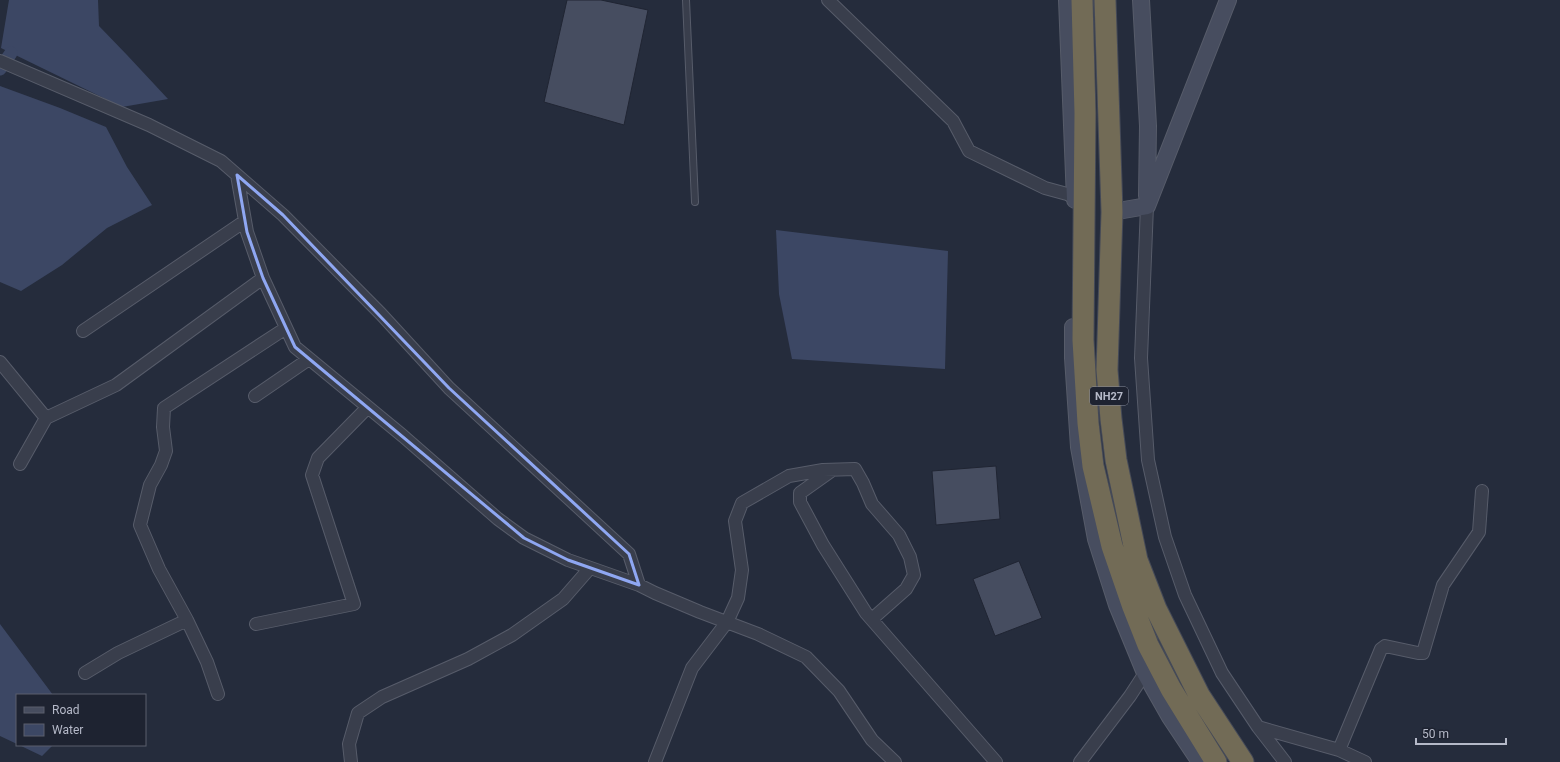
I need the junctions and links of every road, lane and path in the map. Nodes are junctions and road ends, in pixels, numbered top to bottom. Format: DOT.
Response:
graph roads {
  1 [pos="686,0"];
  2 [pos="828,0"];
  3 [pos="1067,0"];
  4 [pos="1082,0"];
  5 [pos="1105,0"];
  6 [pos="1141,0"];
  7 [pos="1228,0"];
  8 [pos="0,62"];
  9 [pos="237,175"];
  10 [pos="1075,198"];
  11 [pos="695,202"];
  12 [pos="1147,206"];
  13 [pos="1112,212"];
  14 [pos="245,222"];
  15 [pos="263,278"];
  16 [pos="286,328"];
  17 [pos="83,331"];
  18 [pos="309,359"];
  19 [pos="0,362"];
  20 [pos="255,396"];
  21 [pos="368,407"];
  22 [pos="46,418"];
  23 [pos="20,464"];
  24 [pos="832,470"];
  25 [pos="1482,491"];
  26 [pos="590,568"];
  27 [pos="639,584"];
  28 [pos="872,619"];
  29 [pos="187,620"];
  30 [pos="727,622"];
  31 [pos="256,624"];
  32 [pos="84,673"];
  33 [pos="1145,673"];
  34 [pos="218,694"];
  35 [pos="1258,727"];
  36 [pos="1339,750"];
  37 [pos="351,762"];
  38 [pos="655,762"];
  39 [pos="895,762"];
  40 [pos="996,762"];
  41 [pos="1080,762"];
  42 [pos="1200,762"];
  43 [pos="1216,762"];
  44 [pos="1243,762"];
  45 [pos="1285,762"];
  46 [pos="1365,762"];
  1 -- 11 [label="lane"];
  2 -- 10 [label="street"];
  3 -- 10 [label="street"];
  4 -- 43 [label="highway, NH27"];
  5 -- 13 [label="highway, NH27"];
  6 -- 12 [label="street"];
  7 -- 12 [label="street"];
  8 -- 9 [label="street"];
  9 -- 14 [label="street"];
  9 -- 27 [label="street"];
  10 -- 33 [label="street"];
  12 -- 13 [label="street"];
  12 -- 35 [label="street"];
  13 -- 44 [label="highway, NH27"];
  14 -- 15 [label="street"];
  14 -- 17 [label="street"];
  15 -- 16 [label="street"];
  15 -- 22 [label="street"];
  16 -- 18 [label="street"];
  16 -- 29 [label="street"];
  18 -- 20 [label="street"];
  18 -- 21 [label="street"];
  19 -- 22 [label="street"];
  21 -- 26 [label="street"];
  21 -- 31 [label="street"];
  22 -- 23 [label="street"];
  24 -- 28 [label="street"];
  24 -- 28 [label="street"];
  24 -- 30 [label="street"];
  25 -- 36 [label="street"];
  26 -- 27 [label="street"];
  26 -- 37 [label="street"];
  27 -- 30 [label="street"];
  28 -- 40 [label="street"];
  29 -- 32 [label="street"];
  29 -- 34 [label="street"];
  30 -- 38 [label="street"];
  30 -- 39 [label="street"];
  33 -- 41 [label="street"];
  33 -- 42 [label="street"];
  35 -- 36 [label="street"];
  35 -- 45 [label="street"];
  36 -- 46 [label="street"];
}
